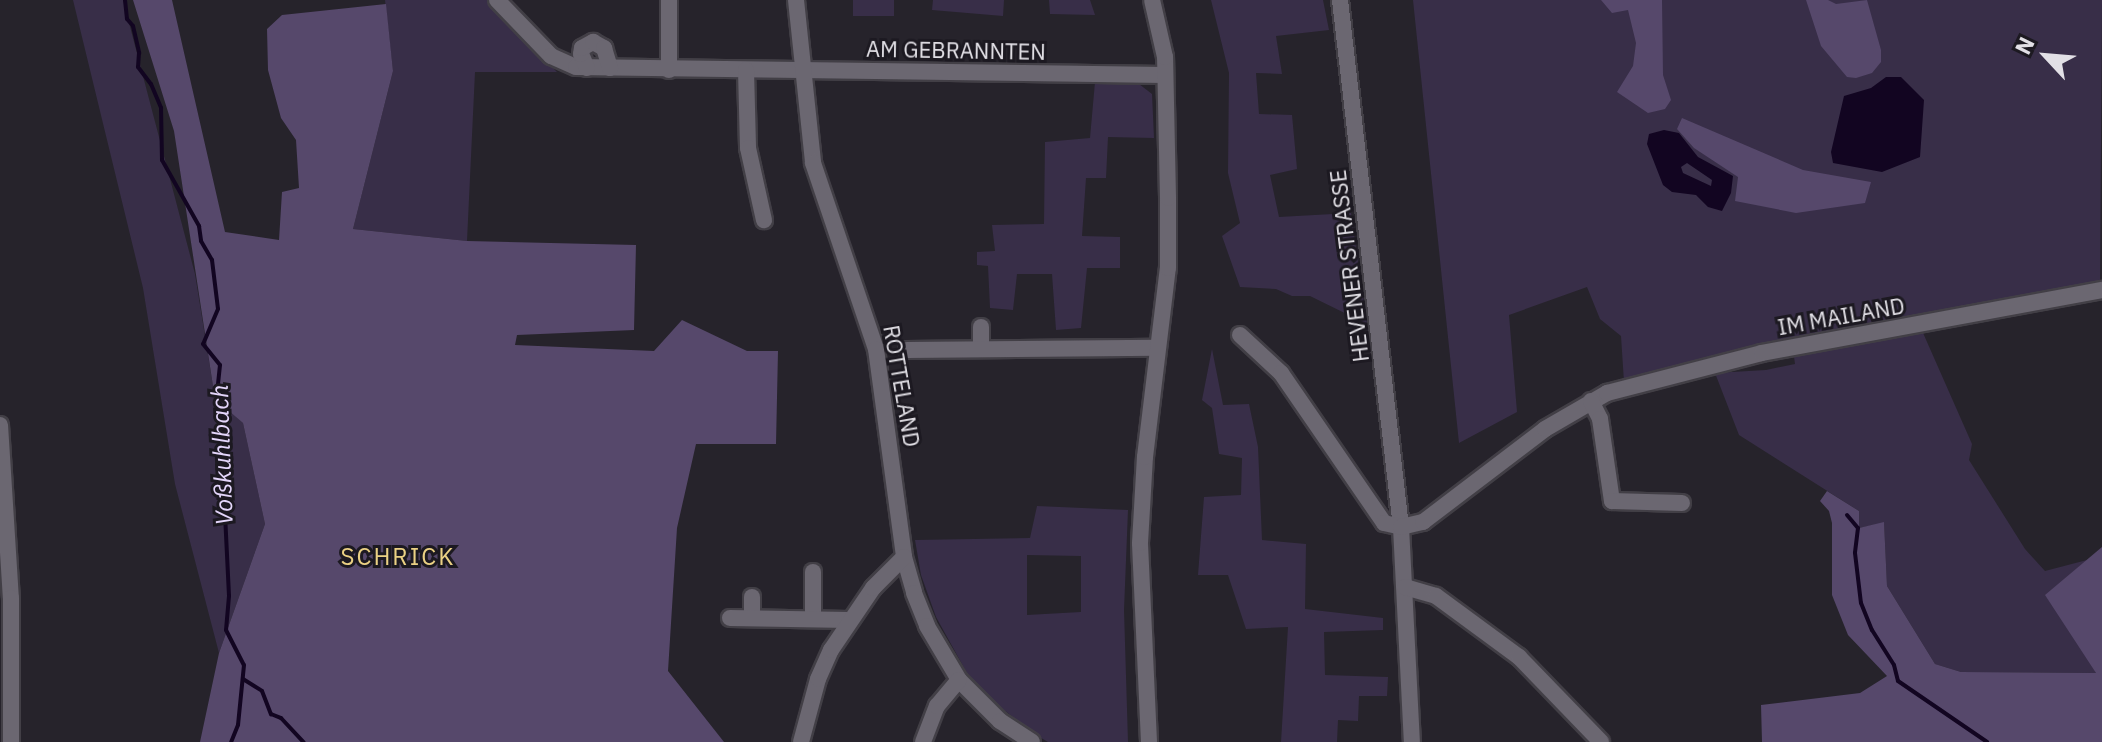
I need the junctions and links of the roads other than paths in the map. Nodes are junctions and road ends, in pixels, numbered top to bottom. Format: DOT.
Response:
graph roads {
  1 [pos="497,0"];
  2 [pos="669,0"];
  3 [pos="796,0"];
  4 [pos="1152,0"];
  5 [pos="1340,0"];
  6 [pos="587,68"];
  7 [pos="610,68"];
  8 [pos="669,70"];
  9 [pos="746,70"];
  10 [pos="801,71"];
  11 [pos="1164,75"];
  12 [pos="764,220"];
  13 [pos="2102,290"];
  14 [pos="981,327"];
  15 [pos="1240,335"];
  16 [pos="1157,348"];
  17 [pos="981,349"];
  18 [pos="907,350"];
  19 [pos="1591,401"];
  20 [pos="0,425"];
  21 [pos="1682,503"];
  22 [pos="1401,527"];
  23 [pos="904,557"];
  24 [pos="813,572"];
  25 [pos="1405,587"];
  26 [pos="752,597"];
  27 [pos="730,618"];
  28 [pos="752,618"];
  29 [pos="813,619"];
  30 [pos="849,620"];
  31 [pos="959,680"];
  32 [pos="11,742"];
  33 [pos="801,742"];
  34 [pos="923,742"];
  35 [pos="1032,742"];
  36 [pos="1149,742"];
  37 [pos="1412,742"];
  38 [pos="1601,742"];
  1 -- 6 [label="street, AM GEBRANNTEN"];
  2 -- 8 [label="street"];
  3 -- 10 [label="street, ROTTELAND"];
  4 -- 11 [label="street"];
  5 -- 22 [label="street, HEVENER STRASSE"];
  6 -- 7 [label="street, AM GEBRANNTEN"];
  6 -- 7 [label="street"];
  7 -- 8 [label="street, AM GEBRANNTEN"];
  8 -- 9 [label="street, AM GEBRANNTEN"];
  9 -- 10 [label="street, AM GEBRANNTEN"];
  9 -- 12 [label="street"];
  10 -- 11 [label="street, AM GEBRANNTEN"];
  10 -- 23 [label="street, ROTTELAND"];
  11 -- 16 [label="street"];
  13 -- 19 [label="street, IM MAILAND"];
  14 -- 17 [label="street"];
  15 -- 22 [label="street"];
  16 -- 17 [label="street"];
  16 -- 36 [label="street"];
  17 -- 18 [label="street"];
  19 -- 21 [label="street"];
  19 -- 22 [label="street, IM MAILAND"];
  20 -- 32 [label="street"];
  22 -- 25 [label="street, HEVENER STRASSE"];
  23 -- 30 [label="street"];
  23 -- 31 [label="street, ROTTELAND"];
  24 -- 29 [label="street"];
  25 -- 37 [label="street, HEVENER STRASSE"];
  25 -- 38 [label="street"];
  26 -- 28 [label="street"];
  27 -- 28 [label="street"];
  28 -- 29 [label="street"];
  29 -- 30 [label="street"];
  30 -- 33 [label="street"];
  31 -- 34 [label="street"];
  31 -- 35 [label="street, ROTTELAND"];
}
